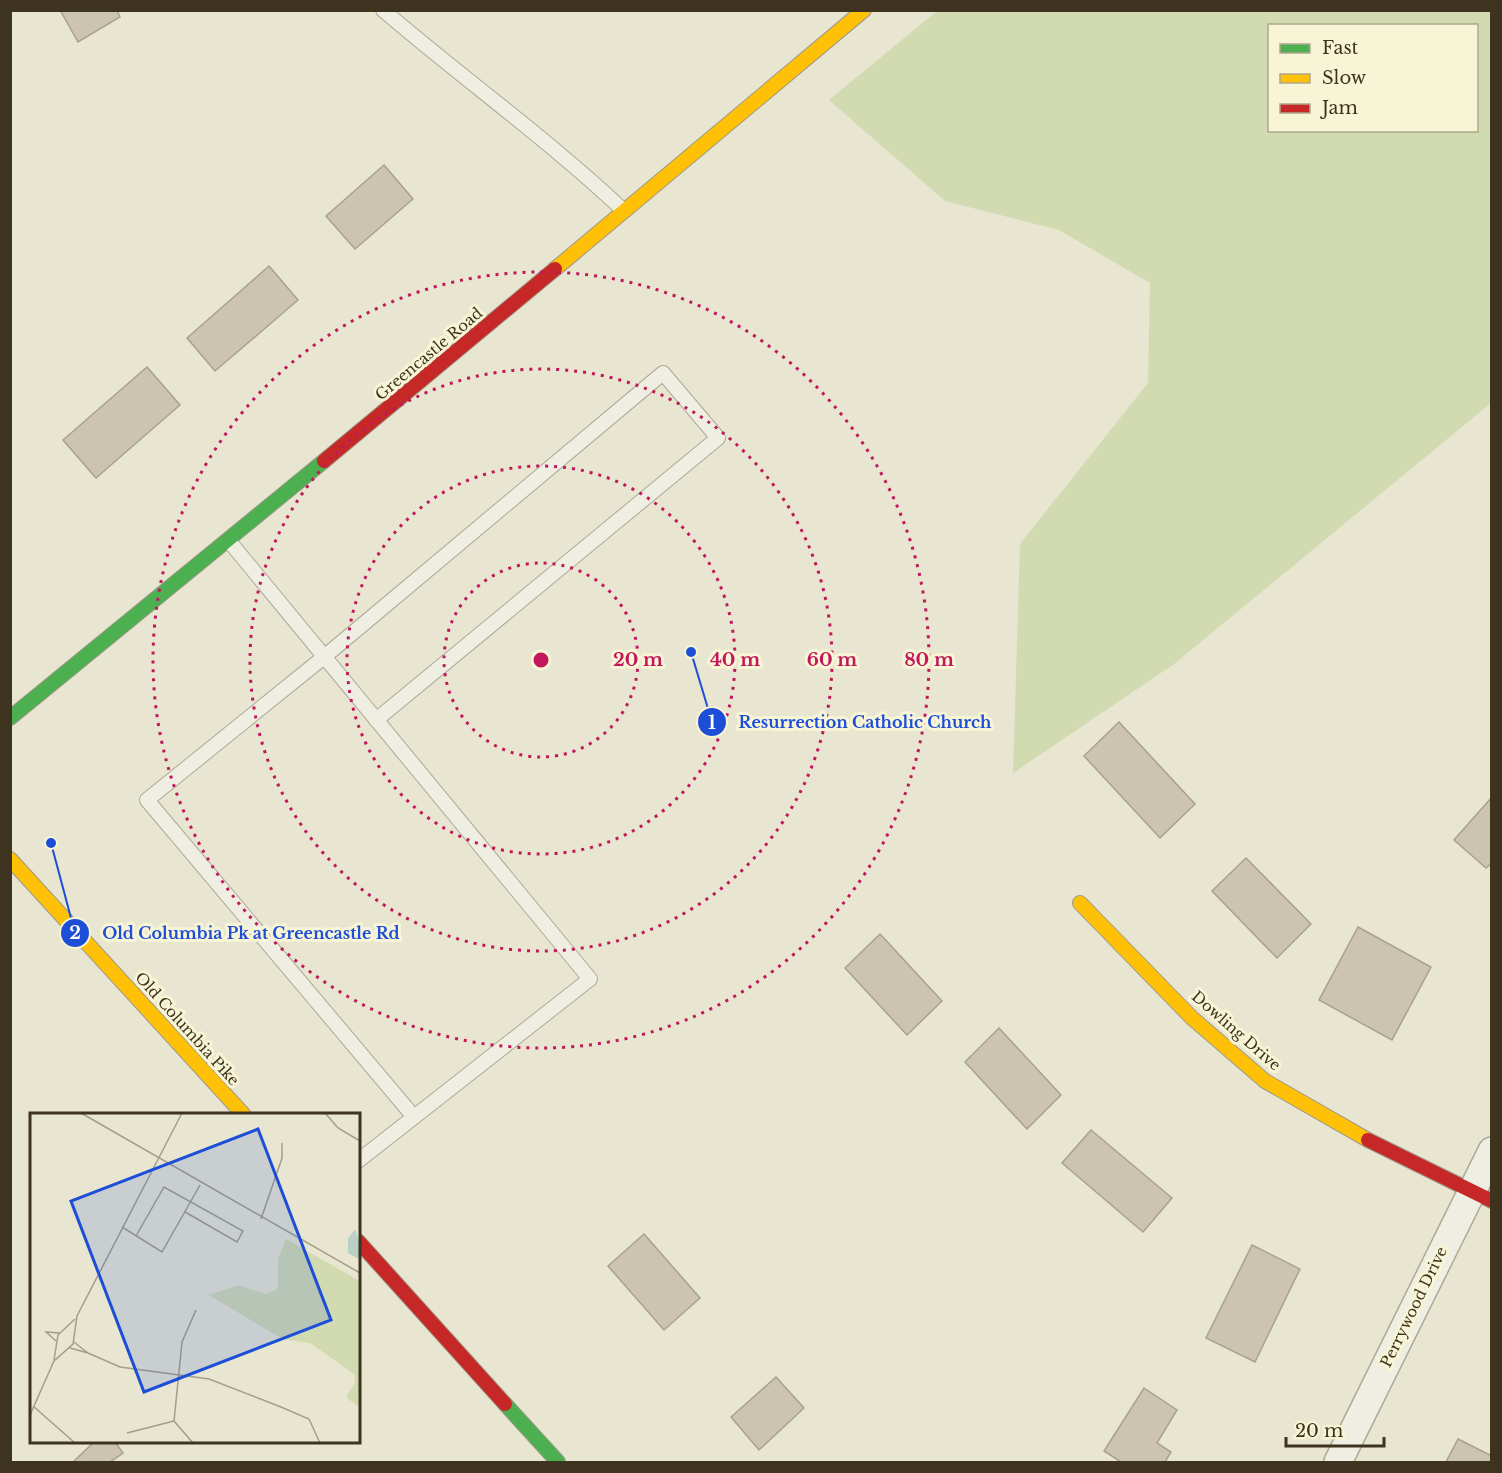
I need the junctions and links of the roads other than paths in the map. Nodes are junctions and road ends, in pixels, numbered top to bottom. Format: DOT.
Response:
graph roads {
  1 [pos="382,10"];
  2 [pos="864,10"];
  3 [pos="626,212"];
  4 [pos="229,541"];
  5 [pos="324,657"];
  6 [pos="10,718"];
  7 [pos="376,720"];
  8 [pos="10,859"];
  9 [pos="1080,903"];
  10 [pos="242,1113"];
  11 [pos="414,1118"];
  12 [pos="1491,1151"];
  13 [pos="360,1159"];
  14 [pos="1482,1196"];
  15 [pos="360,1243"];
  16 [pos="558,1462"];
  17 [pos="1338,1462"];
  1 -- 3 [label="lane"];
  2 -- 3 [label="street, Greencastle Road"];
  3 -- 4 [label="street, Greencastle Road"];
  4 -- 5 [label="lane"];
  4 -- 6 [label="street, Greencastle Road"];
  5 -- 7 [label="lane"];
  5 -- 7 [label="lane"];
  5 -- 11 [label="lane"];
  7 -- 11 [label="lane"];
  8 -- 10 [label="street, Old Columbia Pike"];
  9 -- 14 [label="street, Dowling Drive"];
  11 -- 13 [label="lane"];
  12 -- 14 [label="street, Perrywood Drive"];
  14 -- 17 [label="street, Perrywood Drive"];
  15 -- 16 [label="street"];
}
